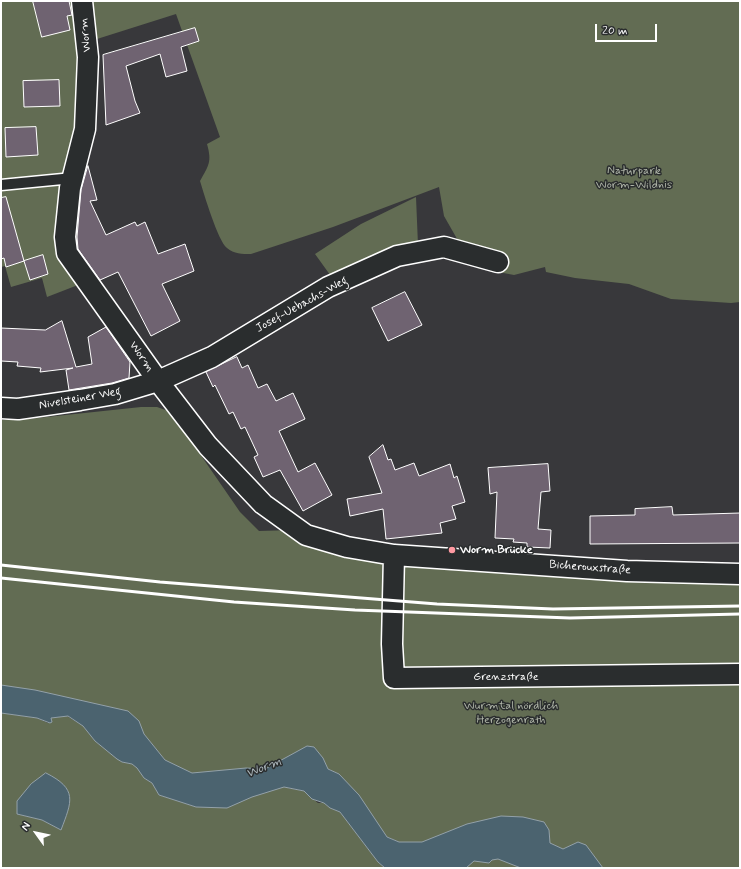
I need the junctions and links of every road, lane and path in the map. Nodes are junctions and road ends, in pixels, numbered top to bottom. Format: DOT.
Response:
graph roads {
  1 [pos="82,1"];
  2 [pos="73,178"];
  3 [pos="1,185"];
  4 [pos="498,262"];
  5 [pos="158,381"];
  6 [pos="1,408"];
  7 [pos="394,555"];
  8 [pos="441,557"];
  9 [pos="740,574"];
  10 [pos="740,674"];
  1 -- 2 [label="street, Worm"];
  2 -- 3 [label="lane"];
  2 -- 5 [label="street, Worm"];
  4 -- 5 [label="street, Josef-Uebachs-Weg"];
  5 -- 6 [label="street, Nivelsteiner Weg"];
  5 -- 7 [label="street, Worm"];
  7 -- 8 [label="street, Worm"];
  7 -- 10 [label="street, Grenzstraße"];
  8 -- 9 [label="street, Bicherouxstraße"];
}
